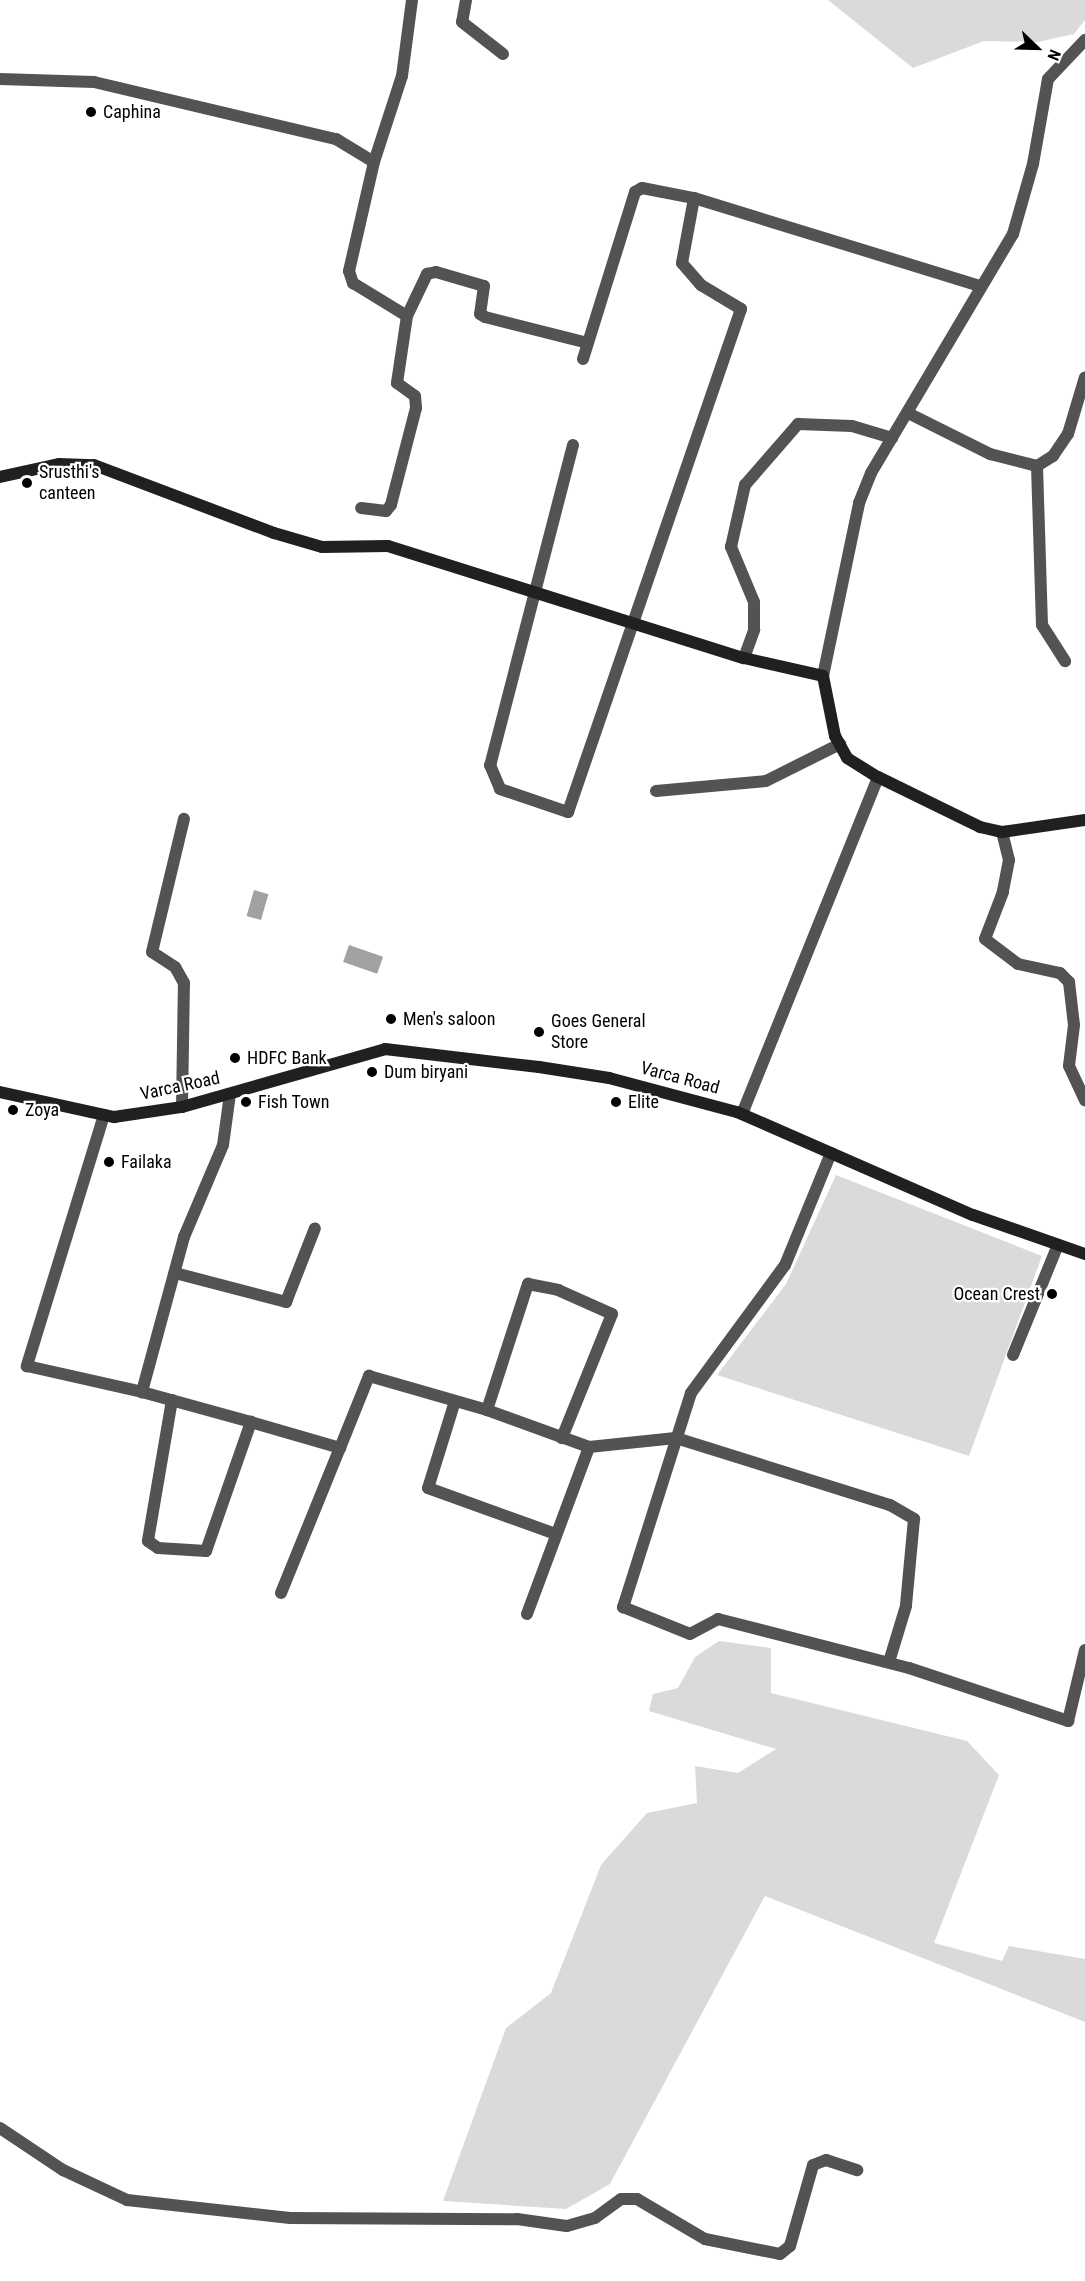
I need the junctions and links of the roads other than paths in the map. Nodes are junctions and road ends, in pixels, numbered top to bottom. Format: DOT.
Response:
graph roads {
  1 [pos="412,0"];
  2 [pos="466,0"];
  3 [pos="1085,40"];
  4 [pos="502,54"];
  5 [pos="0,79"];
  6 [pos="374,162"];
  7 [pos="694,198"];
  8 [pos="980,286"];
  9 [pos="407,316"];
  10 [pos="584,342"];
  11 [pos="583,359"];
  12 [pos="1085,377"];
  13 [pos="908,413"];
  14 [pos="892,438"];
  15 [pos="573,445"];
  16 [pos="1037,466"];
  17 [pos="0,477"];
  18 [pos="361,508"];
  19 [pos="532,592"];
  20 [pos="628,622"];
  21 [pos="744,658"];
  22 [pos="1065,662"];
  23 [pos="823,676"];
  24 [pos="840,744"];
  25 [pos="878,777"];
  26 [pos="656,791"];
  27 [pos="184,819"];
  28 [pos="1085,820"];
  29 [pos="1002,832"];
  30 [pos="0,1092"];
  31 [pos="230,1094"];
  32 [pos="1085,1101"];
  33 [pos="182,1107"];
  34 [pos="742,1114"];
  35 [pos="104,1115"];
  36 [pos="831,1153"];
  37 [pos="315,1228"];
  38 [pos="1058,1245"];
  39 [pos="1085,1254"];
  40 [pos="175,1273"];
  41 [pos="1013,1355"];
  42 [pos="142,1392"];
  43 [pos="172,1400"];
  44 [pos="455,1401"];
  45 [pos="487,1410"];
  46 [pos="251,1422"];
  47 [pos="562,1438"];
  48 [pos="676,1438"];
  49 [pos="588,1447"];
  50 [pos="340,1448"];
  51 [pos="556,1534"];
  52 [pos="281,1593"];
  53 [pos="527,1614"];
  54 [pos="1085,1650"];
  55 [pos="889,1662"];
  56 [pos="0,2128"];
  57 [pos="857,2170"];
  1 -- 6 [label="street"];
  2 -- 4 [label="street"];
  3 -- 8 [label="street"];
  5 -- 6 [label="street"];
  6 -- 9 [label="street"];
  7 -- 8 [label="street"];
  7 -- 10 [label="street"];
  7 -- 20 [label="street"];
  8 -- 13 [label="street"];
  9 -- 10 [label="street"];
  9 -- 18 [label="street"];
  10 -- 11 [label="street"];
  12 -- 16 [label="street"];
  13 -- 14 [label="street"];
  13 -- 16 [label="street"];
  14 -- 21 [label="street"];
  14 -- 23 [label="street"];
  15 -- 19 [label="street"];
  16 -- 22 [label="street"];
  17 -- 19 [label="street"];
  19 -- 20 [label="street"];
  19 -- 20 [label="street"];
  20 -- 21 [label="street"];
  21 -- 23 [label="street"];
  23 -- 24 [label="street"];
  24 -- 25 [label="street"];
  24 -- 26 [label="street"];
  25 -- 29 [label="street"];
  25 -- 34 [label="street"];
  27 -- 33 [label="street"];
  28 -- 29 [label="street"];
  29 -- 32 [label="street"];
  30 -- 35 [label="street, Varca Road"];
  31 -- 33 [label="street, Varca Road"];
  31 -- 34 [label="street, Varca Road"];
  31 -- 40 [label="street"];
  33 -- 35 [label="street, Varca Road"];
  34 -- 36 [label="street, Varca Road"];
  35 -- 42 [label="street"];
  36 -- 38 [label="street, Varca Road"];
  36 -- 48 [label="street"];
  37 -- 40 [label="street"];
  38 -- 39 [label="street, Varca Road"];
  38 -- 41 [label="street"];
  40 -- 42 [label="street"];
  42 -- 43 [label="street"];
  43 -- 46 [label="street"];
  43 -- 46 [label="street"];
  44 -- 45 [label="street"];
  44 -- 50 [label="street"];
  44 -- 51 [label="street"];
  45 -- 47 [label="street"];
  45 -- 47 [label="street"];
  46 -- 50 [label="street"];
  47 -- 49 [label="street"];
  48 -- 49 [label="street"];
  48 -- 55 [label="street"];
  48 -- 55 [label="street"];
  49 -- 51 [label="street"];
  50 -- 52 [label="street"];
  51 -- 53 [label="street"];
  54 -- 55 [label="street"];
  56 -- 57 [label="street"];
}
